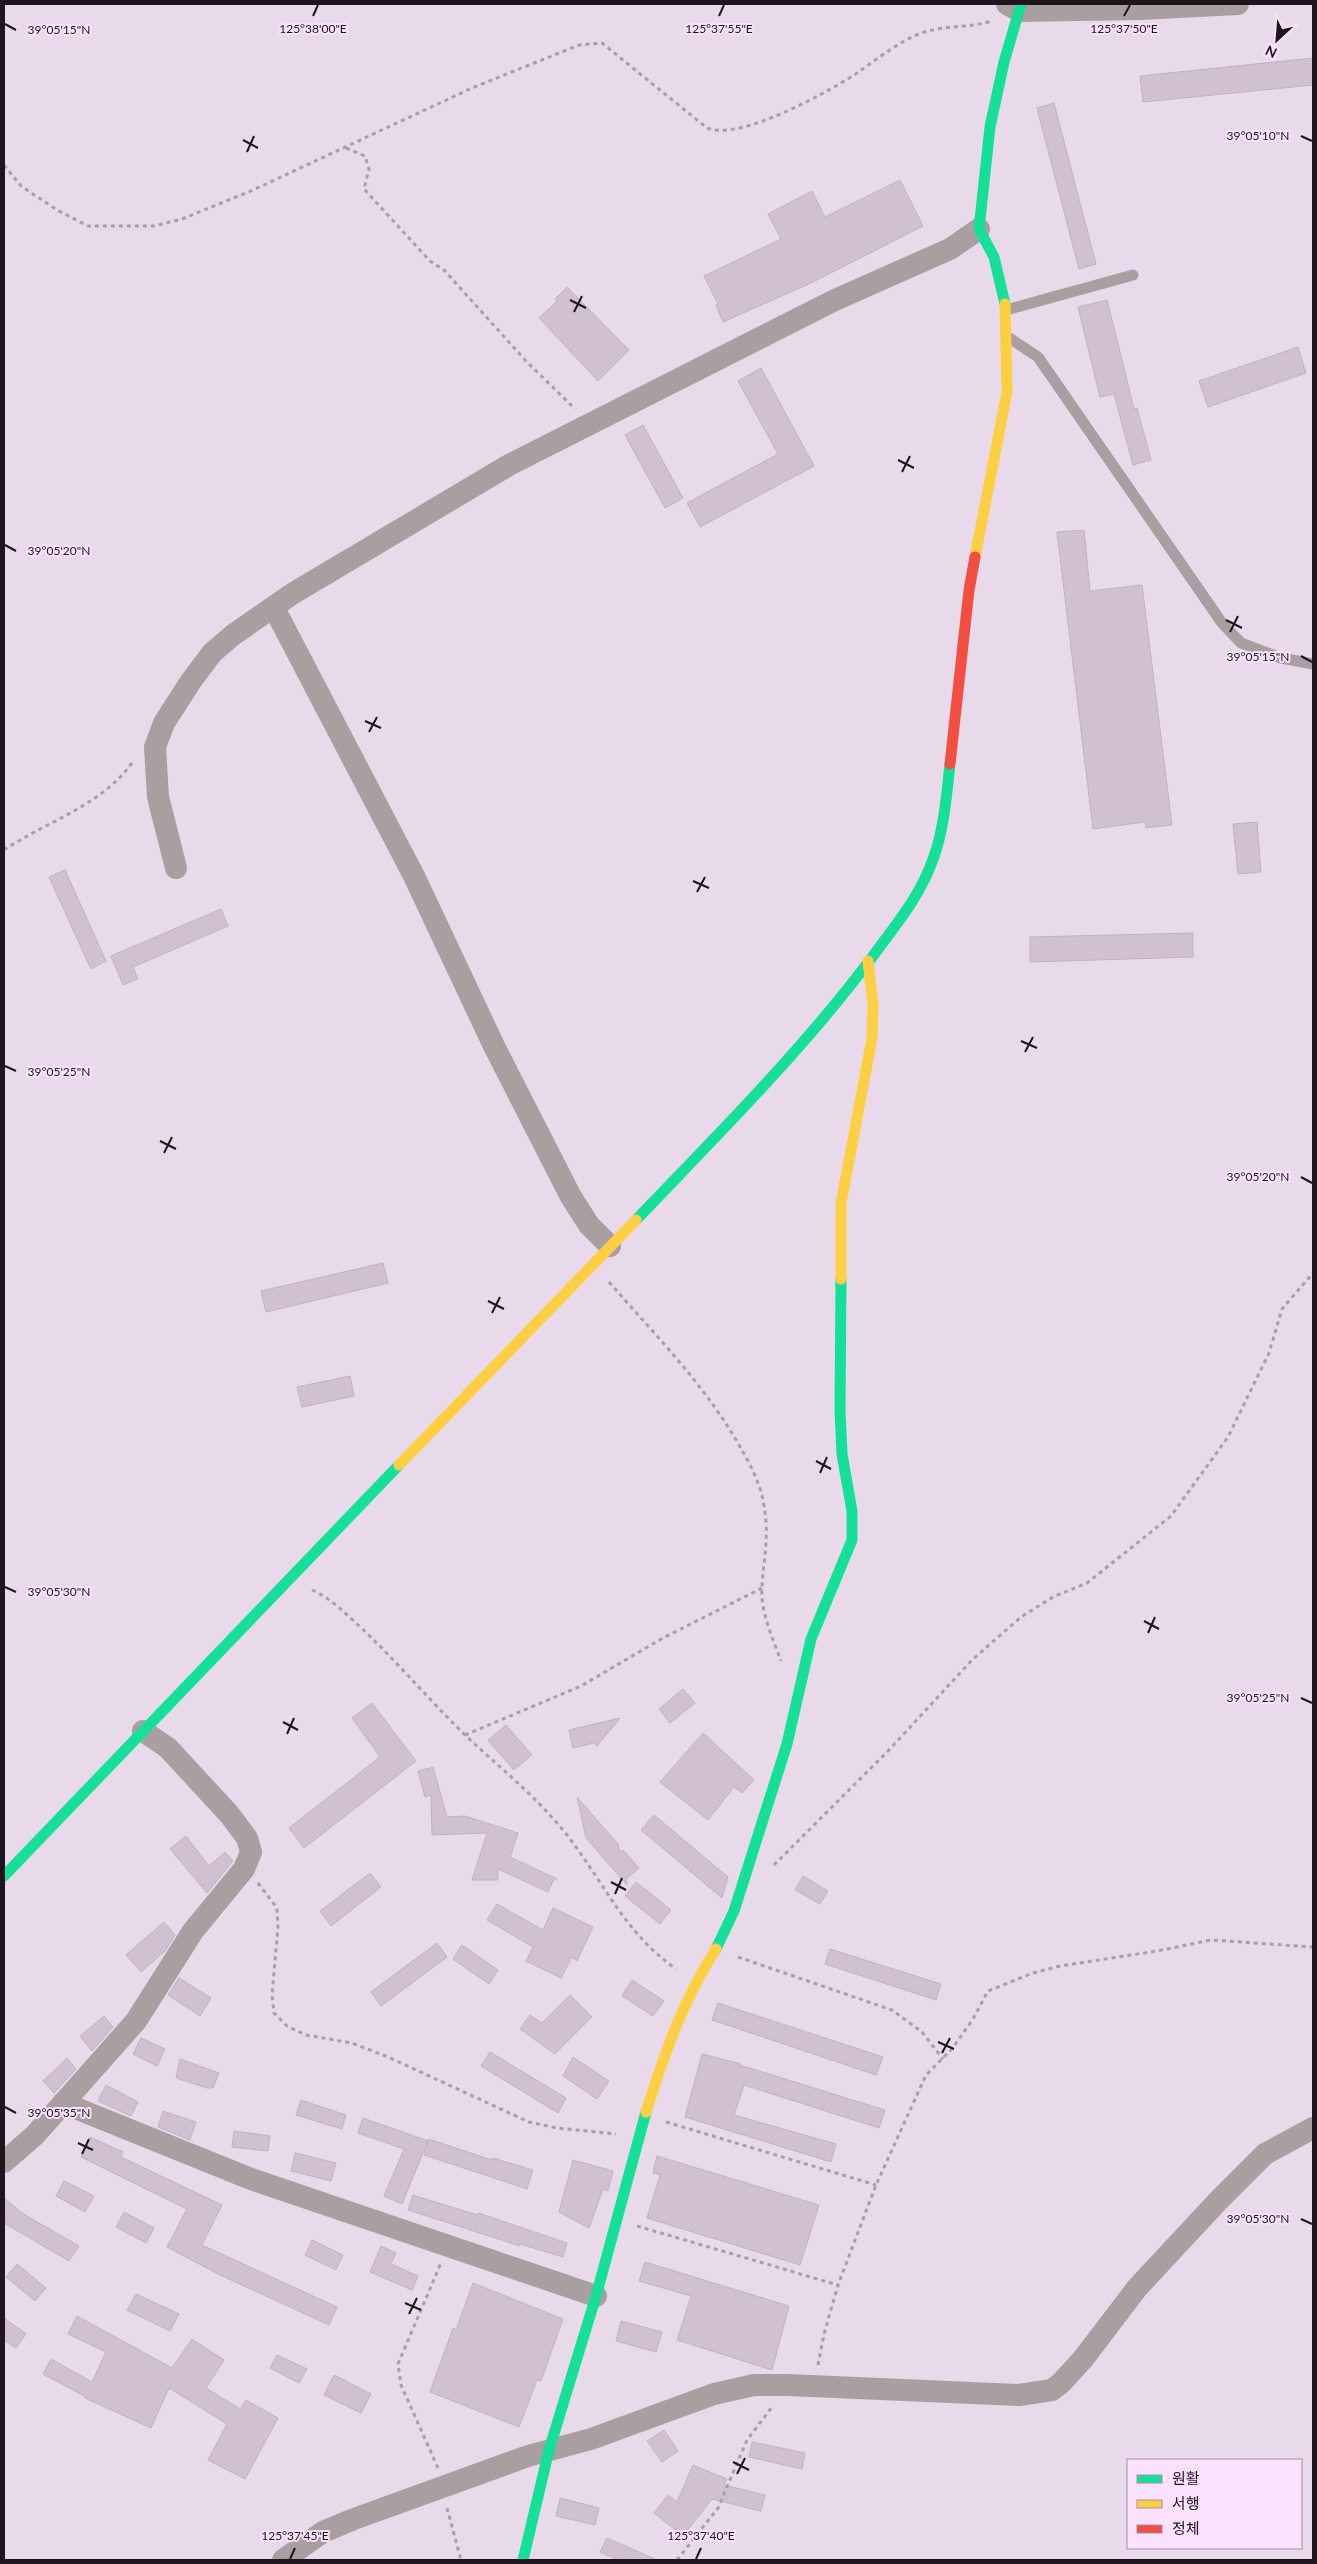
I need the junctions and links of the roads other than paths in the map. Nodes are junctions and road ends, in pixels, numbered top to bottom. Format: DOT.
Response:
graph roads {
  1 [pos="1238,4"];
  2 [pos="1015,6"];
  3 [pos="979,229"];
  4 [pos="1133,275"];
  5 [pos="1006,310"];
  6 [pos="1007,337"];
  7 [pos="274,608"];
  8 [pos="1313,664"];
  9 [pos="176,868"];
  10 [pos="868,961"];
  11 [pos="610,1246"];
  12 [pos="143,1731"];
  13 [pos="4,1876"];
  14 [pos="63,2103"];
  15 [pos="1313,2128"];
  16 [pos="4,2162"];
  17 [pos="596,2296"];
  18 [pos="549,2450"];
  19 [pos="283,2560"];
  20 [pos="523,2560"];
  1 -- 2 [label="street"];
  2 -- 3 [label="street"];
  3 -- 5 [label="street"];
  3 -- 7 [label="street"];
  4 -- 5 [label="lane"];
  5 -- 6 [label="street"];
  6 -- 8 [label="lane"];
  6 -- 10 [label="street"];
  7 -- 9 [label="street"];
  7 -- 11 [label="street"];
  10 -- 11 [label="street"];
  10 -- 17 [label="street"];
  11 -- 12 [label="street"];
  12 -- 13 [label="street"];
  12 -- 14 [label="street"];
  14 -- 16 [label="street"];
  14 -- 17 [label="street"];
  15 -- 18 [label="street"];
  17 -- 18 [label="street"];
  18 -- 19 [label="street"];
  18 -- 20 [label="street"];
}
